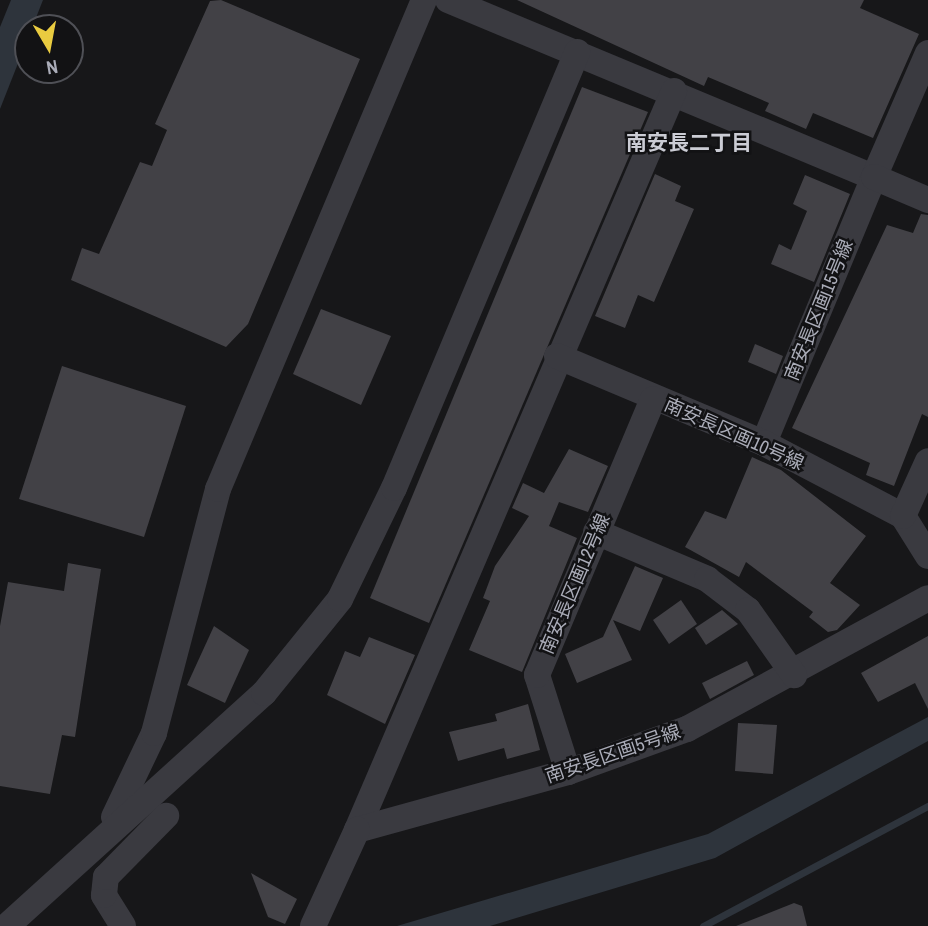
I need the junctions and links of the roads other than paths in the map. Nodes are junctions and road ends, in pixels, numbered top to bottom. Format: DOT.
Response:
graph roads {
  1 [pos="424,0"];
  2 [pos="448,0"];
  3 [pos="577,52"];
  4 [pos="928,53"];
  5 [pos="674,91"];
  6 [pos="874,177"];
  7 [pos="928,200"];
  8 [pos="557,356"];
  9 [pos="653,399"];
  10 [pos="764,443"];
  11 [pos="928,461"];
  12 [pos="903,516"];
  13 [pos="596,532"];
  14 [pos="928,556"];
  15 [pos="928,598"];
  16 [pos="794,675"];
  17 [pos="568,772"];
  18 [pos="166,816"];
  19 [pos="357,830"];
  20 [pos="72,867"];
  21 [pos="7,926"];
  22 [pos="123,926"];
  23 [pos="313,926"];
  1 -- 20 [label="street"];
  2 -- 3 [label="street"];
  3 -- 5 [label="street"];
  3 -- 20 [label="street"];
  4 -- 6 [label="street, 南安長区画15号線"];
  5 -- 6 [label="street"];
  5 -- 8 [label="street"];
  6 -- 7 [label="street"];
  6 -- 10 [label="street, 南安長区画15号線"];
  8 -- 9 [label="street, 南安長区画10号線"];
  8 -- 19 [label="street"];
  9 -- 10 [label="street, 南安長区画10号線"];
  9 -- 13 [label="street, 南安長区画12号線"];
  10 -- 12 [label="street, 南安長区画10号線"];
  11 -- 12 [label="street"];
  12 -- 14 [label="street"];
  13 -- 16 [label="street"];
  13 -- 17 [label="street, 南安長区画12号線"];
  15 -- 16 [label="street, 南安長区画5号線"];
  16 -- 17 [label="street, 南安長区画5号線"];
  17 -- 19 [label="street, 南安長区画5号線"];
  18 -- 22 [label="street"];
  19 -- 23 [label="street"];
  20 -- 21 [label="street"];
}
